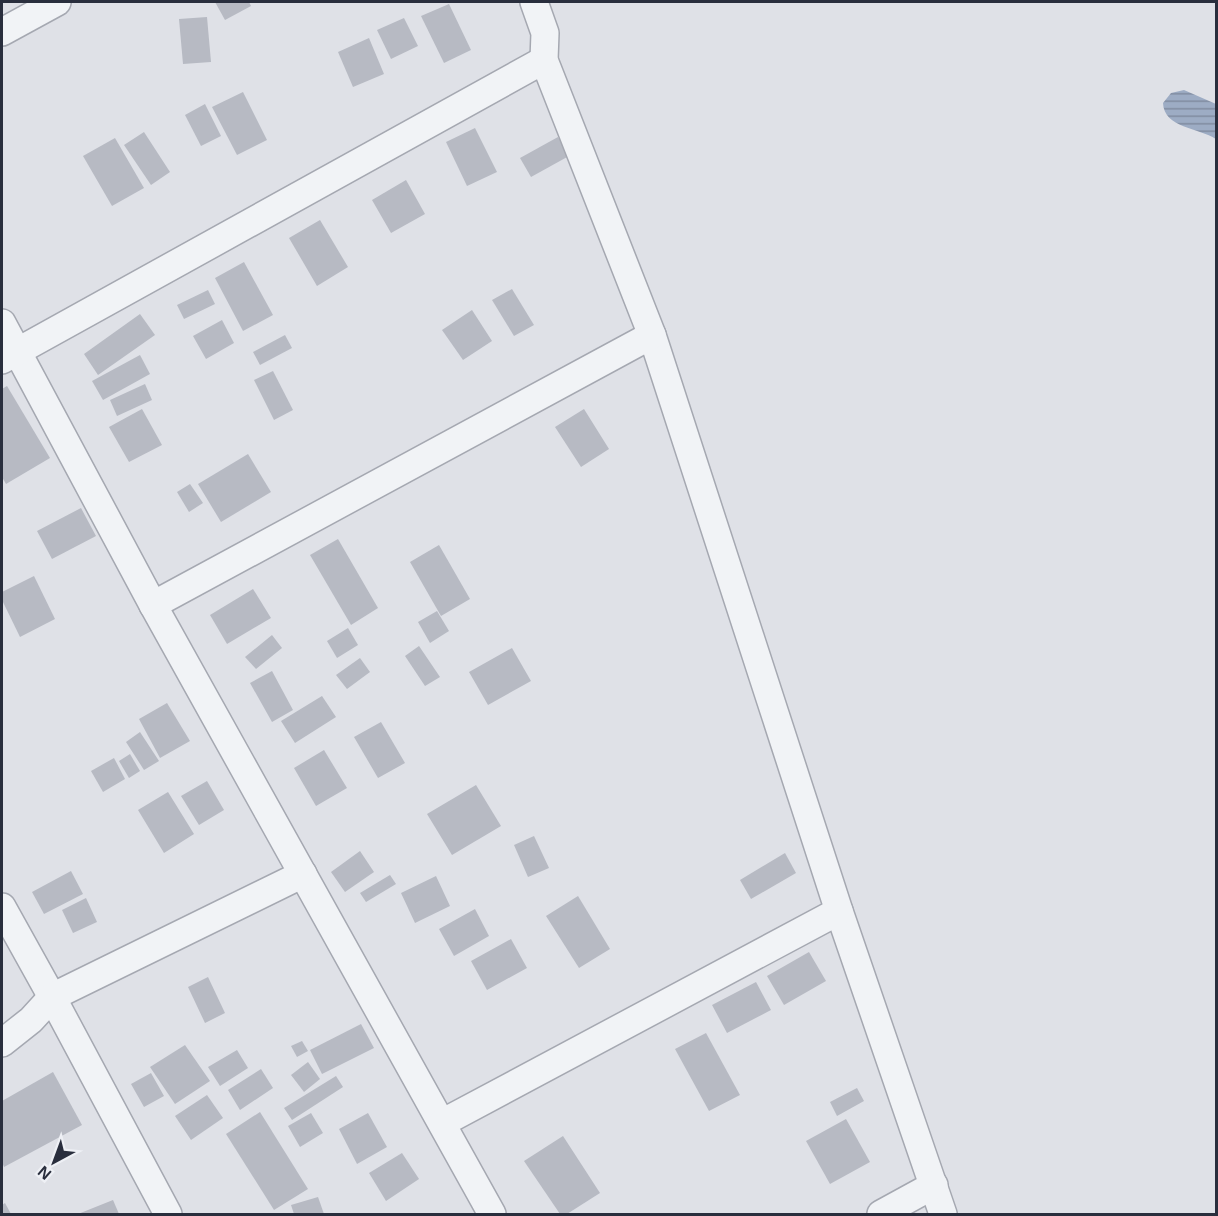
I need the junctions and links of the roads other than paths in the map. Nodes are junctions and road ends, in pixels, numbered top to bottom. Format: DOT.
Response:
graph roads {
  1 [pos="57,2"];
  2 [pos="534,2"];
  3 [pos="2,33"];
  4 [pos="544,60"];
  5 [pos="2,323"];
  6 [pos="652,335"];
  7 [pos="9,356"];
  8 [pos="153,605"];
  9 [pos="303,874"];
  10 [pos="2,907"];
  11 [pos="839,911"];
  12 [pos="52,997"];
  13 [pos="2,1043"];
  14 [pos="442,1123"];
  15 [pos="934,1185"];
  16 [pos="168,1215"];
  17 [pos="492,1215"];
  18 [pos="880,1215"];
  19 [pos="943,1215"];
  1 -- 3 [label="street"];
  2 -- 4 [label="street"];
  4 -- 6 [label="street"];
  4 -- 7 [label="street"];
  5 -- 7 [label="street"];
  6 -- 8 [label="street"];
  6 -- 11 [label="street"];
  7 -- 8 [label="street"];
  8 -- 9 [label="street"];
  9 -- 12 [label="street"];
  9 -- 14 [label="street"];
  10 -- 12 [label="street"];
  11 -- 14 [label="street"];
  11 -- 15 [label="street"];
  12 -- 13 [label="street"];
  12 -- 16 [label="street"];
  14 -- 17 [label="street"];
  15 -- 18 [label="street"];
  15 -- 19 [label="street"];
}
